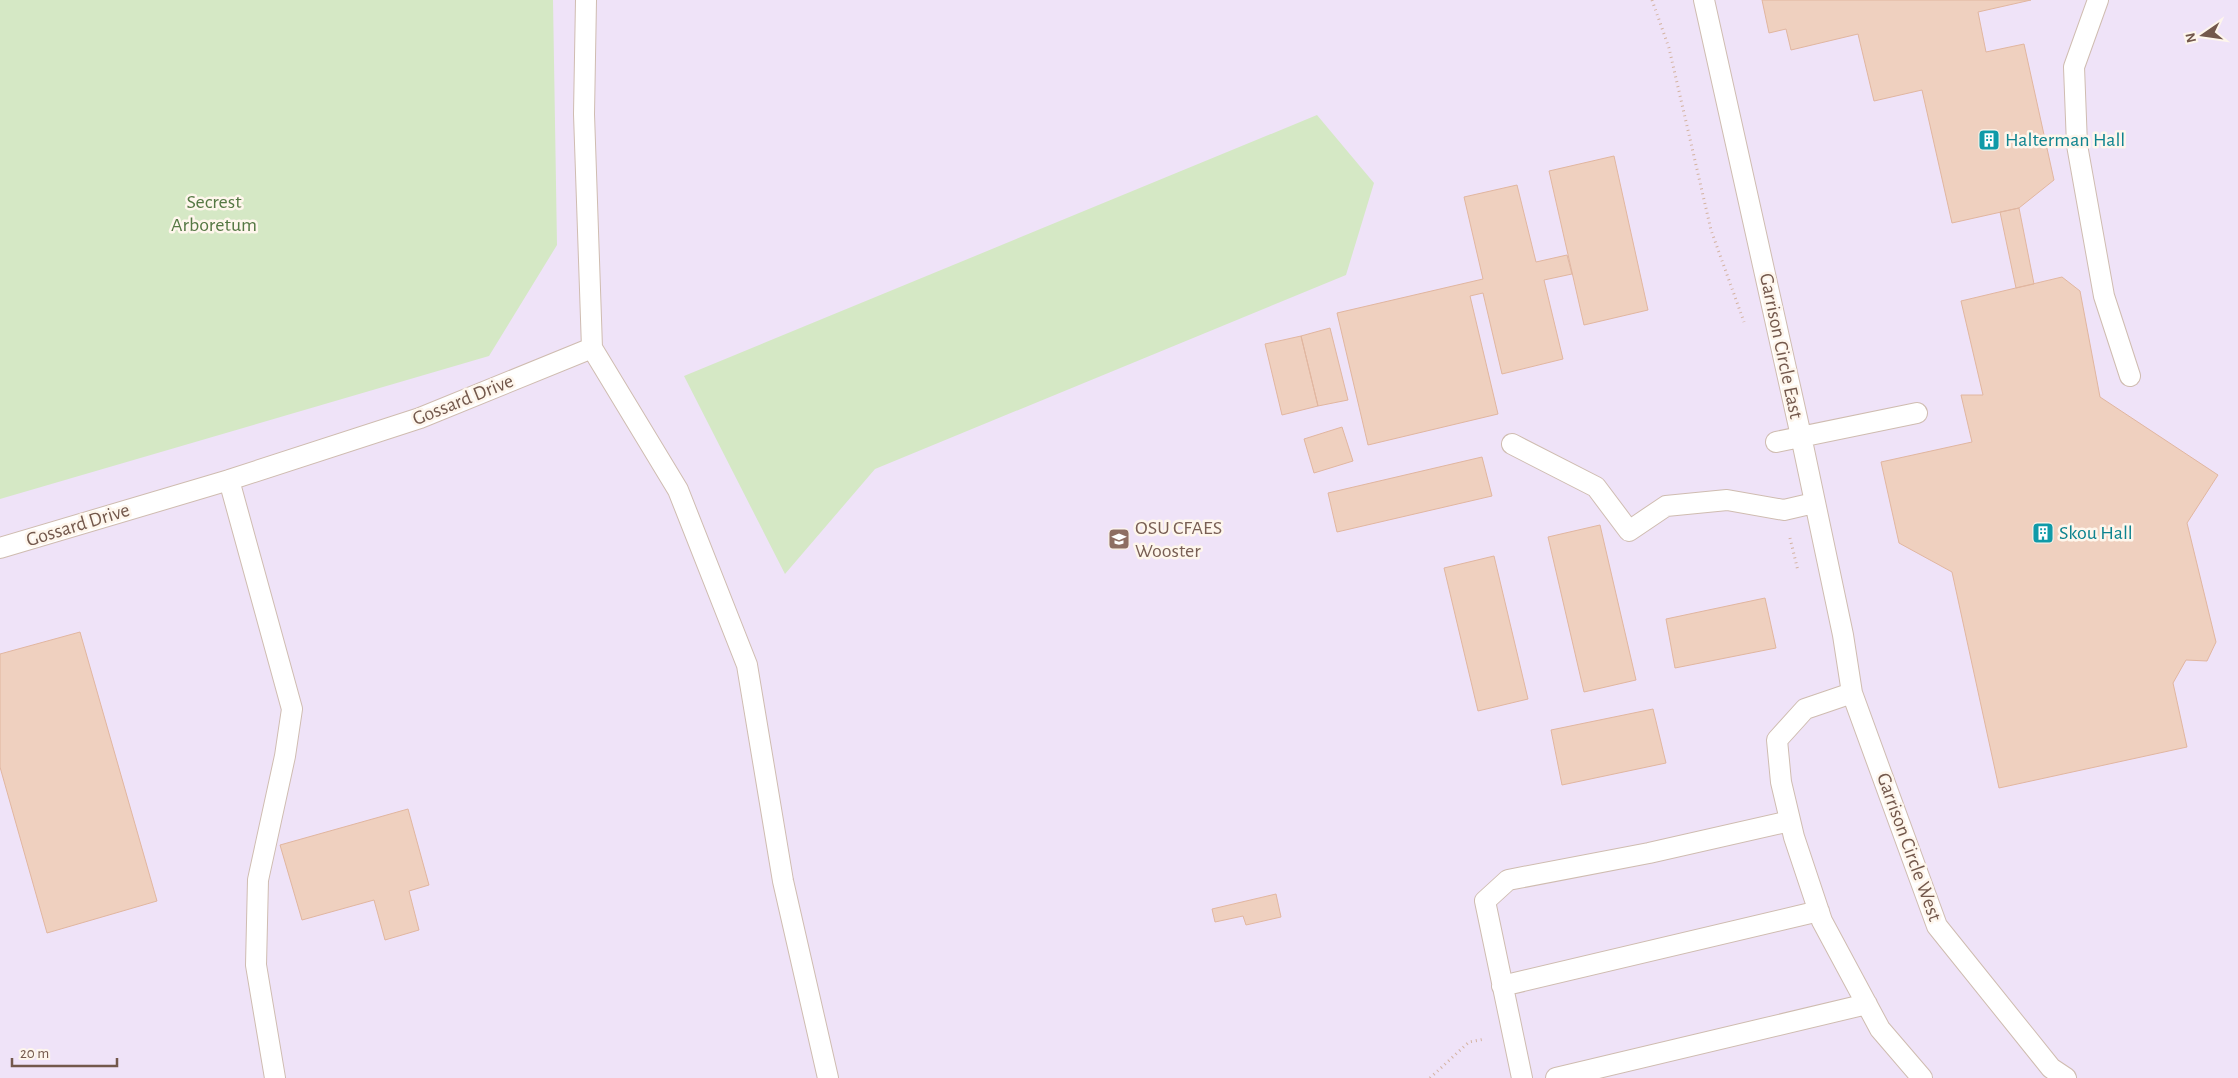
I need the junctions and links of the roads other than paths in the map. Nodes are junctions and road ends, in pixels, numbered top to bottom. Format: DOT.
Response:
graph roads {
  1 [pos="586,0"];
  2 [pos="1704,0"];
  3 [pos="2098,0"];
  4 [pos="592,348"];
  5 [pos="2130,376"];
  6 [pos="1917,413"];
  7 [pos="1801,436"];
  8 [pos="1776,442"];
  9 [pos="1512,444"];
  10 [pos="229,480"];
  11 [pos="1814,503"];
  12 [pos="0,548"];
  13 [pos="1852,693"];
  14 [pos="1790,821"];
  15 [pos="1819,911"];
  16 [pos="1502,986"];
  17 [pos="1867,1004"];
  18 [pos="275,1078"];
  19 [pos="828,1078"];
  20 [pos="1522,1078"];
  21 [pos="1556,1078"];
  22 [pos="1922,1078"];
  23 [pos="2066,1078"];
  1 -- 4 [label="lane"];
  2 -- 7 [label="lane, Garrison Circle East"];
  3 -- 5 [label="lane"];
  4 -- 10 [label="lane, Gossard Drive"];
  4 -- 19 [label="lane"];
  6 -- 7 [label="lane"];
  7 -- 8 [label="lane"];
  7 -- 11 [label="lane, Garrison Circle East"];
  9 -- 11 [label="lane"];
  10 -- 12 [label="lane, Gossard Drive"];
  10 -- 18 [label="lane"];
  11 -- 13 [label="lane, Garrison Circle East"];
  13 -- 14 [label="lane"];
  13 -- 23 [label="lane, Garrison Circle West"];
  14 -- 15 [label="lane"];
  14 -- 16 [label="lane"];
  15 -- 16 [label="lane"];
  15 -- 17 [label="lane"];
  16 -- 20 [label="lane"];
  17 -- 21 [label="lane"];
  17 -- 22 [label="lane"];
}
